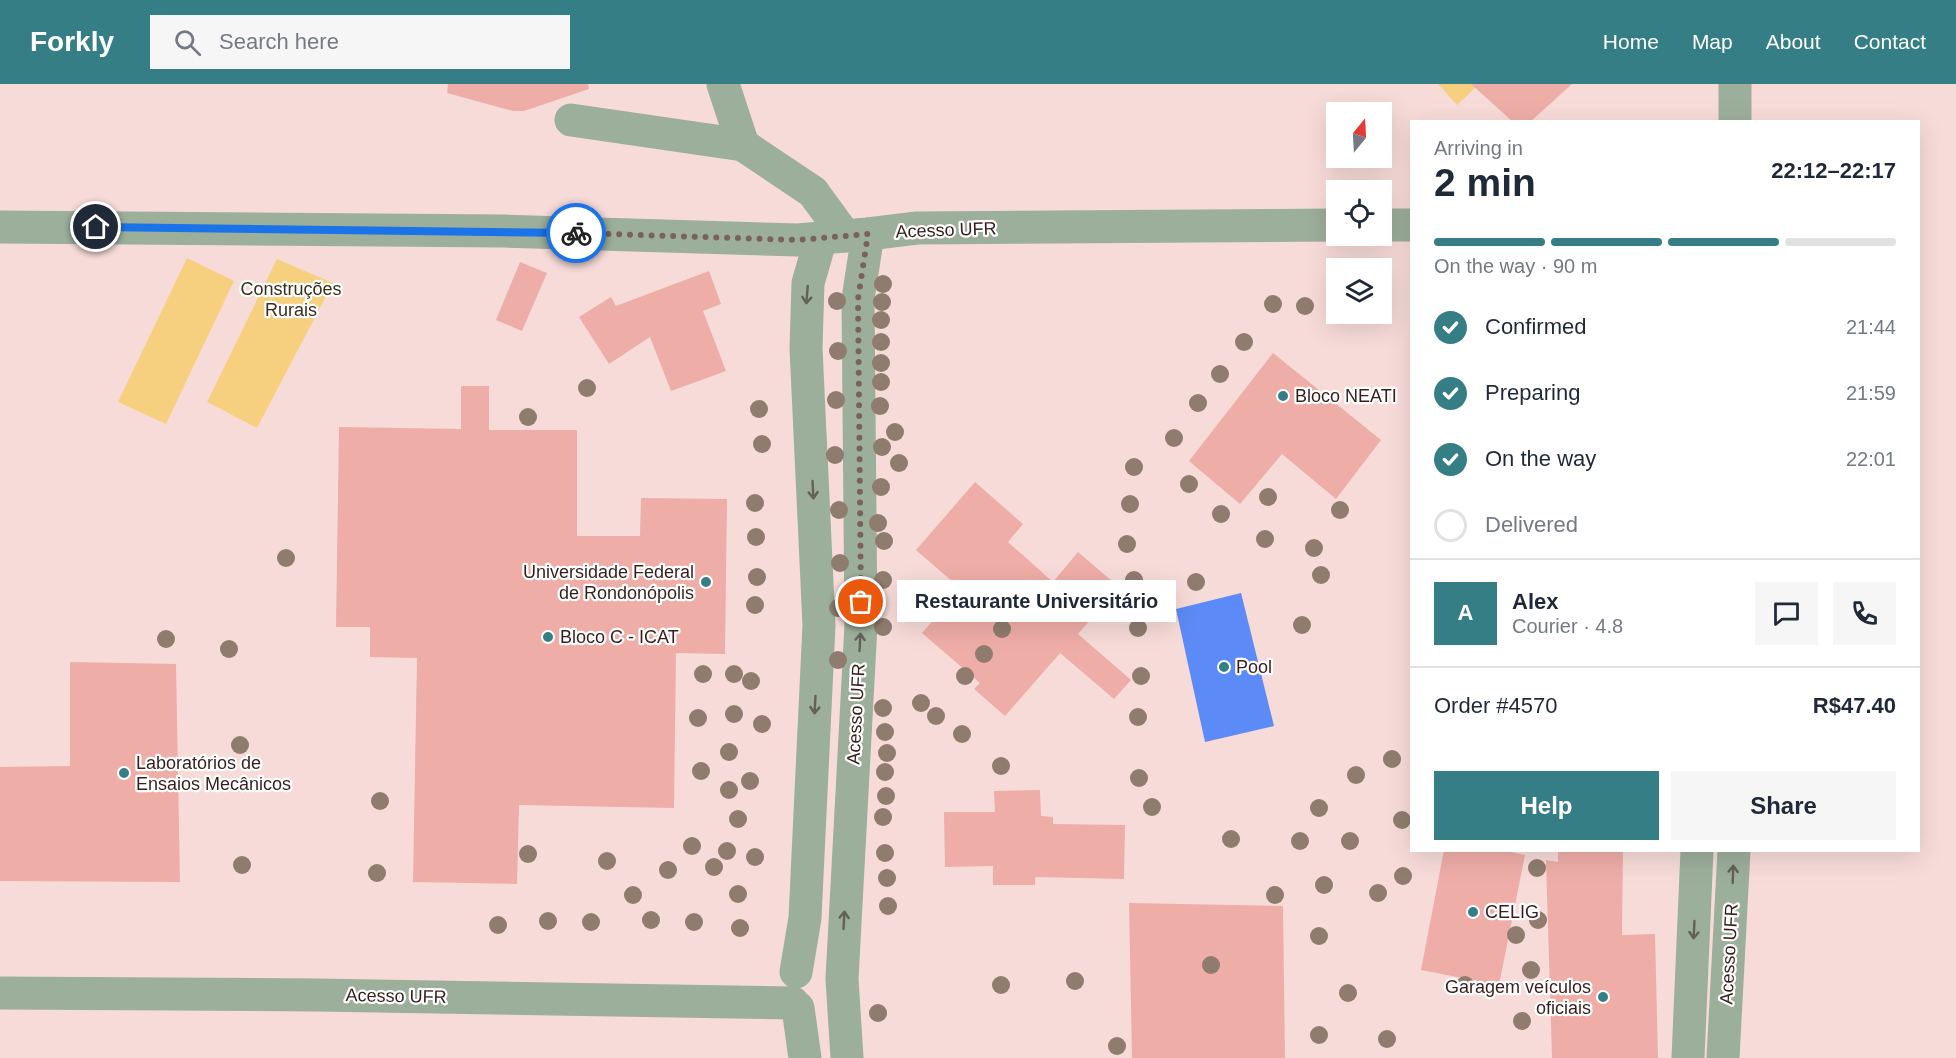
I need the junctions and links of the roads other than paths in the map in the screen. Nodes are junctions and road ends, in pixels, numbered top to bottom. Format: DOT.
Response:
graph roads {
  1 [pos="723,84"];
  2 [pos="1735,84"];
  3 [pos="571,120"];
  4 [pos="1735,120"];
  5 [pos="743,145"];
  6 [pos="1326,225"];
  7 [pos="1392,225"];
  8 [pos="1410,225"];
  9 [pos="0,226"];
  10 [pos="845,236"];
  11 [pos="1697,852"];
  12 [pos="1734,852"];
  13 [pos="0,974"];
  14 [pos="842,987"];
  15 [pos="794,992"];
  16 [pos="0,993"];
  17 [pos="1726,1016"];
  18 [pos="1690,1021"];
  19 [pos="806,1058"];
  20 [pos="847,1058"];
  21 [pos="1688,1058"];
  22 [pos="1723,1058"];
  1 -- 5 [label="street"];
  2 -- 4 [label="street"];
  3 -- 5 [label="street"];
  5 -- 10 [label="street"];
  6 -- 10 [label="street, Acesso UFR"];
  7 -- 8 [label="street"];
  9 -- 10 [label="street"];
  14 -- 10 [label="street, Acesso UFR, one-way"];
  10 -- 15 [label="street, one-way"];
  11 -- 18 [label="street, one-way"];
  17 -- 12 [label="street, Acesso UFR, one-way"];
  13 -- 15 [label="street, Acesso UFR"];
  14 -- 15 [label="street, Acesso UFR"];
  14 -- 15 [label="street, Acesso UFR"];
  14 -- 20 [label="street, Acesso UFR"];
  15 -- 16 [label="street, Acesso UFR"];
  15 -- 19 [label="street"];
  17 -- 18 [label="street"];
  17 -- 22 [label="street, Acesso UFR"];
  18 -- 21 [label="street"];
}
